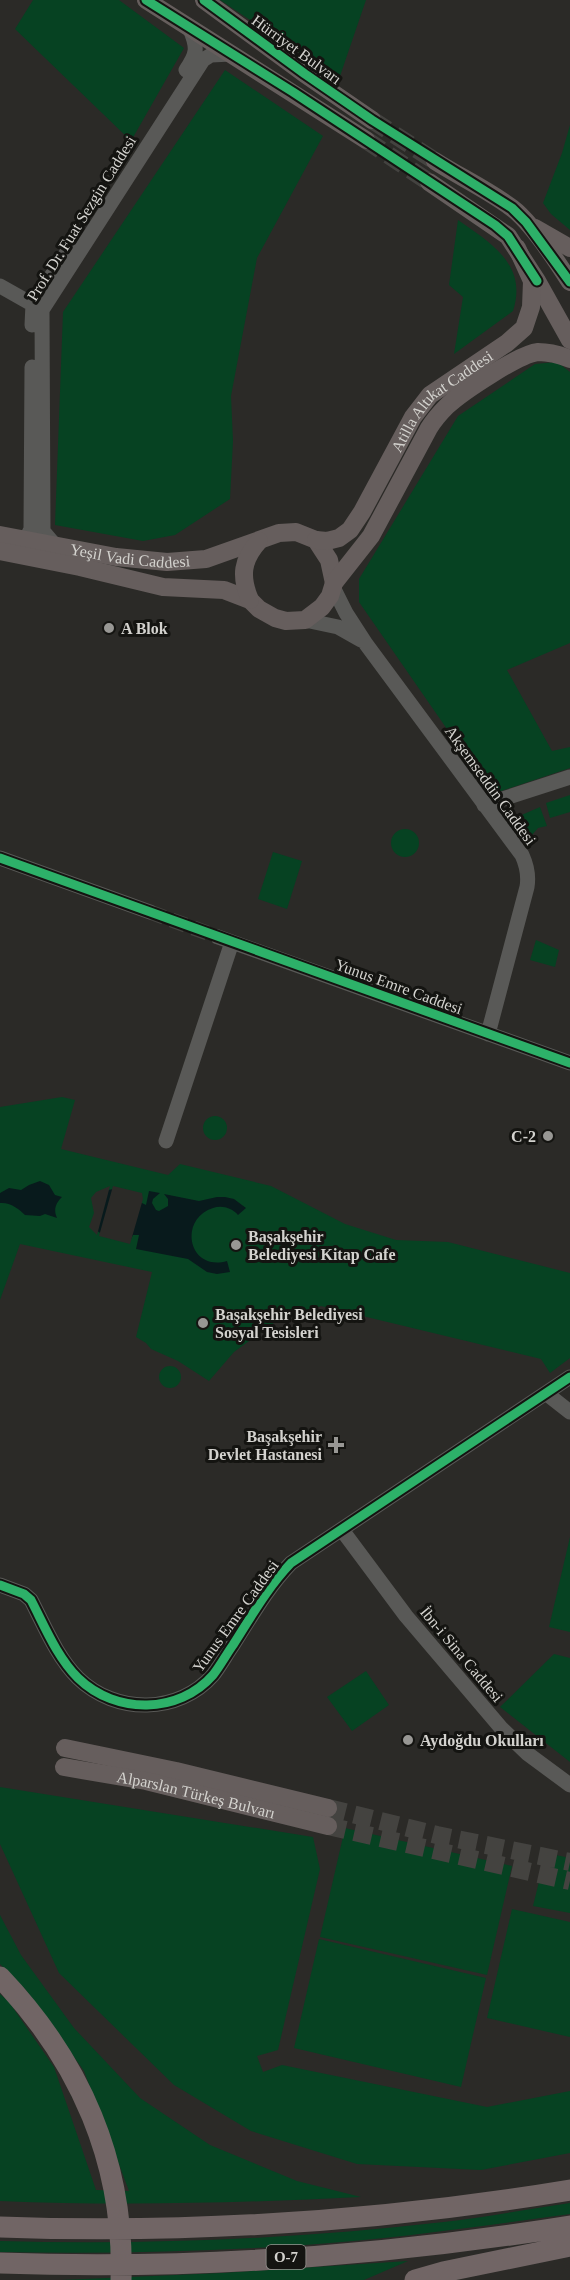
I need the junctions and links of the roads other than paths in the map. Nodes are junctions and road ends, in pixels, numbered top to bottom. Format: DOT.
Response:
graph roads {
  1 [pos="146,0"];
  2 [pos="165,0"];
  3 [pos="204,0"];
  4 [pos="185,26"];
  5 [pos="231,54"];
  6 [pos="372,120"];
  7 [pos="366,140"];
  8 [pos="435,161"];
  9 [pos="429,182"];
  10 [pos="526,222"];
  11 [pos="517,248"];
  12 [pos="570,248"];
  13 [pos="570,282"];
  14 [pos="0,286"];
  15 [pos="37,307"];
  16 [pos="570,340"];
  17 [pos="570,359"];
  18 [pos="0,535"];
  19 [pos="22,539"];
  20 [pos="316,540"];
  21 [pos="259,541"];
  22 [pos="54,544"];
  23 [pos="0,552"];
  24 [pos="334,585"];
  25 [pos="250,600"];
  26 [pos="305,620"];
  27 [pos="366,644"];
  28 [pos="570,777"];
  29 [pos="484,805"];
  30 [pos="0,858"];
  31 [pos="150,912"];
  32 [pos="488,1034"];
  33 [pos="570,1063"];
  34 [pos="166,1141"];
  35 [pos="570,1377"];
  36 [pos="547,1394"];
  37 [pos="570,1412"];
  38 [pos="342,1530"];
  39 [pos="0,1585"];
  40 [pos="65,1748"];
  41 [pos="64,1767"];
  42 [pos="570,1785"];
  43 [pos="0,1977"];
  44 [pos="570,2190"];
  45 [pos="0,2215"];
  46 [pos="570,2226"];
  47 [pos="0,2228"];
  48 [pos="136,2228"];
  49 [pos="570,2246"];
  50 [pos="0,2263"];
  51 [pos="121,2280"];
  52 [pos="415,2280"];
  1 -- 4 [label="main road"];
  2 -- 4 [label="main road"];
  3 -- 6 [label="main road, Hürriyet Bulvarı"];
  4 -- 5 [label="main road"];
  4 -- 15 [label="street, Prof. Dr. Fuat Sezgin Caddesi"];
  5 -- 7 [label="main road"];
  5 -- 15 [label="street, Prof. Dr. Fuat Sezgin Caddesi"];
  8 -- 10 [label="main road"];
  9 -- 11 [label="main road"];
  10 -- 12 [label="main road"];
  10 -- 13 [label="main road"];
  11 -- 16 [label="main road"];
  11 -- 20 [label="main road, Atilla Altıkat Caddesi"];
  14 -- 15 [label="street"];
  15 -- 19 [label="street, Prof. Dr. Fuat Sezgin Caddesi"];
  15 -- 22 [label="street, Prof. Dr. Fuat Sezgin Caddesi"];
  17 -- 24 [label="main road, Atilla Altıkat Caddesi"];
  18 -- 19 [label="main road, Yeşil Vadi Caddesi"];
  19 -- 22 [label="main road, Yeşil Vadi Caddesi"];
  20 -- 21 [label="main road, Yeşil Vadi Caddesi"];
  20 -- 24 [label="main road"];
  21 -- 22 [label="main road, Yeşil Vadi Caddesi"];
  21 -- 25 [label="main road"];
  23 -- 25 [label="main road, Yeşil Vadi Caddesi"];
  24 -- 26 [label="main road"];
  24 -- 27 [label="street, Akşemseddin Caddesi"];
  25 -- 26 [label="main road, Yeşil Vadi Caddesi"];
  26 -- 27 [label="street, Akşemseddin Caddesi"];
  27 -- 29 [label="street, Akşemseddin Caddesi"];
  28 -- 29 [label="street"];
  29 -- 32 [label="street, Akşemseddin Caddesi"];
  30 -- 31 [label="street"];
  32 -- 33 [label="street, Yunus Emre Caddesi"];
  32 -- 34 [label="street, Yunus Emre Caddesi"];
  35 -- 36 [label="street, Yunus Emre Caddesi"];
  36 -- 37 [label="street"];
  36 -- 38 [label="street, Yunus Emre Caddesi"];
  38 -- 39 [label="street, Yunus Emre Caddesi"];
  38 -- 42 [label="street, İbn-i Sina Caddesi"];
  40 -- 41 [label="main road, Alparslan Türkeş Bulvarı"];
  43 -- 51 [label="highway"];
  44 -- 48 [label="highway, O-7"];
  45 -- 48 [label="highway"];
  46 -- 50 [label="highway, O-7"];
  47 -- 48 [label="highway, O-7"];
  49 -- 52 [label="highway"];
}
